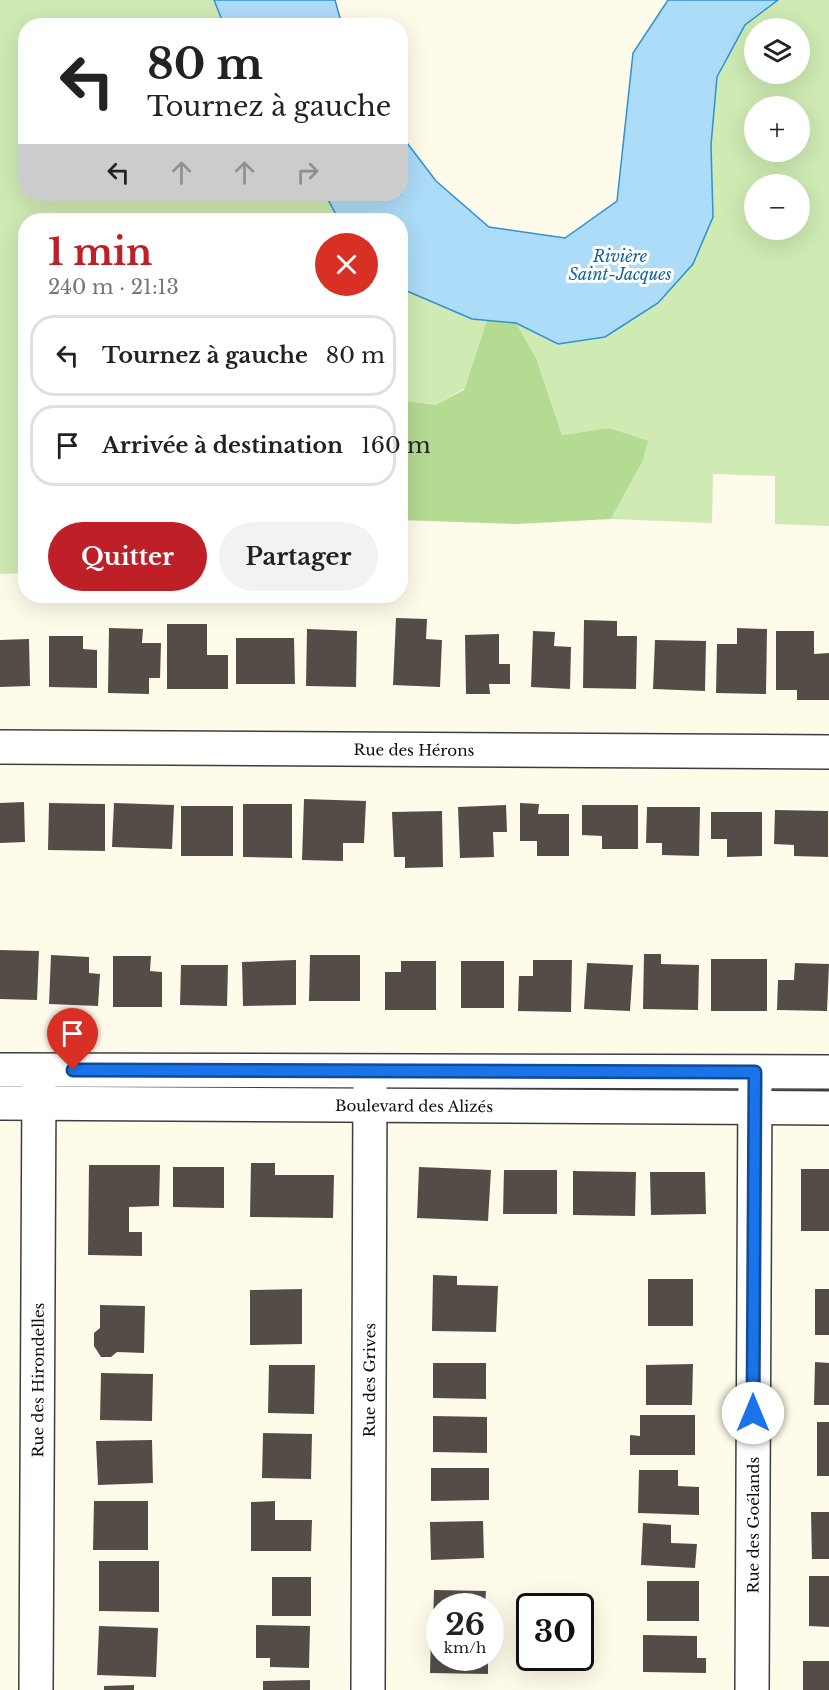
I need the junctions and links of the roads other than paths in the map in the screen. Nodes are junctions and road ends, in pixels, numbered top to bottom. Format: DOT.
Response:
graph roads {
  1 [pos="0,747"];
  2 [pos="829,752"];
  3 [pos="39,1069"];
  4 [pos="0,1070"];
  5 [pos="370,1070"];
  6 [pos="755,1072"];
  7 [pos="829,1072"];
  8 [pos="0,1103"];
  9 [pos="38,1104"];
  10 [pos="370,1105"];
  11 [pos="755,1108"];
  12 [pos="829,1108"];
  13 [pos="36,1690"];
  14 [pos="368,1690"];
  15 [pos="752,1690"];
  1 -- 2 [label="street, Rue des Hérons"];
  3 -- 4 [label="street"];
  3 -- 5 [label="street"];
  3 -- 9 [label="street, Rue des Hirondelles"];
  5 -- 6 [label="street"];
  5 -- 10 [label="street, Rue des Grives"];
  6 -- 7 [label="street"];
  6 -- 11 [label="street, Rue des Goélands"];
  8 -- 9 [label="street, Boulevard des Alizés"];
  9 -- 10 [label="street, Boulevard des Alizés"];
  9 -- 13 [label="street, Rue des Hirondelles"];
  10 -- 11 [label="street, Boulevard des Alizés"];
  10 -- 14 [label="street, Rue des Grives"];
  11 -- 12 [label="street, Boulevard des Alizés"];
  11 -- 15 [label="street, Rue des Goélands"];
}
